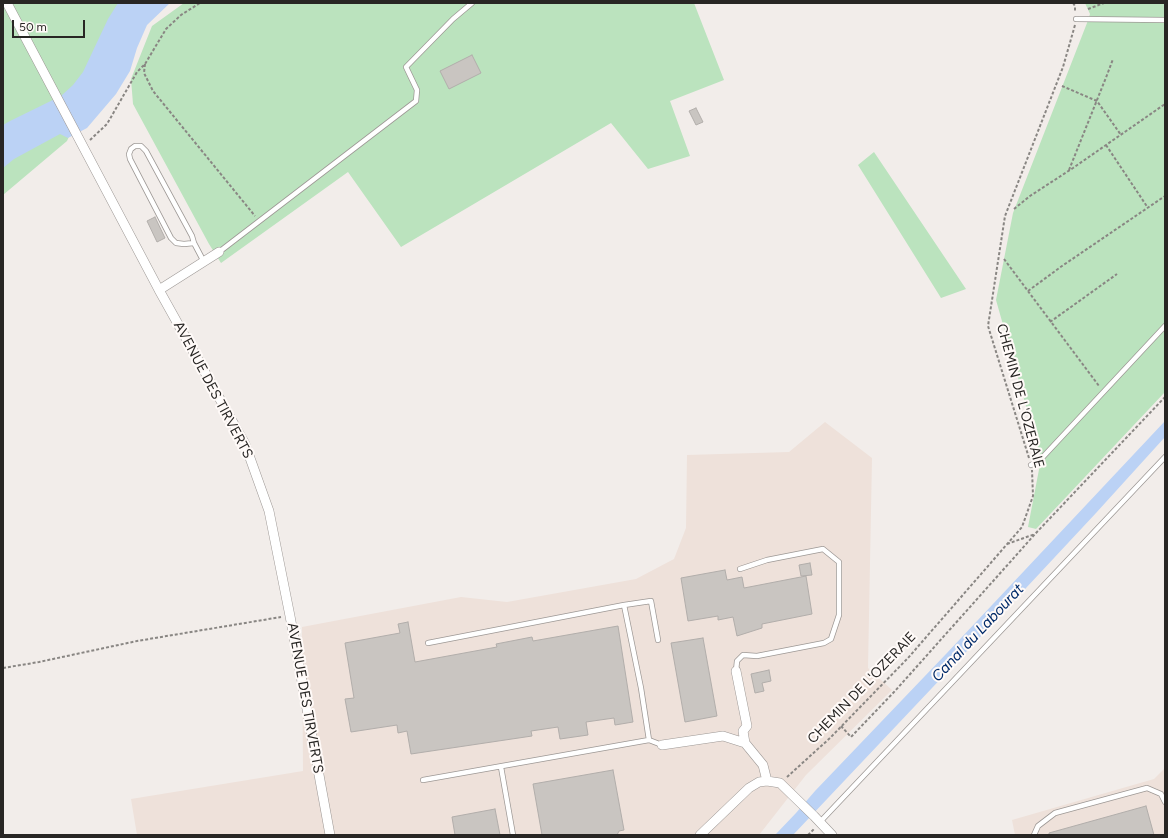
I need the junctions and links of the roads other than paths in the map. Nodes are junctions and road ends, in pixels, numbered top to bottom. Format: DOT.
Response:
graph roads {
  1 [pos="7,3"];
  2 [pos="472,3"];
  3 [pos="1076,20"];
  4 [pos="1165,20"];
  5 [pos="194,243"];
  6 [pos="219,252"];
  7 [pos="204,262"];
  8 [pos="159,290"];
  9 [pos="1165,326"];
  10 [pos="1165,457"];
  11 [pos="1031,465"];
  12 [pos="740,569"];
  13 [pos="624,605"];
  14 [pos="658,640"];
  15 [pos="428,643"];
  16 [pos="736,671"];
  17 [pos="650,740"];
  18 [pos="744,743"];
  19 [pos="662,745"];
  20 [pos="501,767"];
  21 [pos="423,780"];
  22 [pos="767,781"];
  23 [pos="1165,802"];
  24 [pos="817,819"];
  25 [pos="330,835"];
  26 [pos="513,835"];
  27 [pos="700,835"];
  28 [pos="832,835"];
  29 [pos="1034,835"];
  1 -- 8 [label="street, AVENUE DES TIRVERTS"];
  2 -- 6 [label="lane"];
  3 -- 4 [label="lane"];
  5 -- 5 [label="lane"];
  5 -- 7 [label="lane"];
  6 -- 7 [label="street"];
  7 -- 8 [label="street"];
  8 -- 25 [label="street, AVENUE DES TIRVERTS"];
  9 -- 11 [label="lane"];
  10 -- 24 [label="lane"];
  12 -- 16 [label="lane"];
  13 -- 14 [label="lane"];
  13 -- 15 [label="lane"];
  13 -- 17 [label="lane"];
  16 -- 18 [label="street"];
  17 -- 19 [label="lane"];
  17 -- 20 [label="lane"];
  18 -- 19 [label="street"];
  18 -- 22 [label="street"];
  20 -- 21 [label="lane"];
  20 -- 26 [label="lane"];
  22 -- 24 [label="street"];
  22 -- 27 [label="street"];
  23 -- 29 [label="lane"];
  24 -- 28 [label="street"];
}
